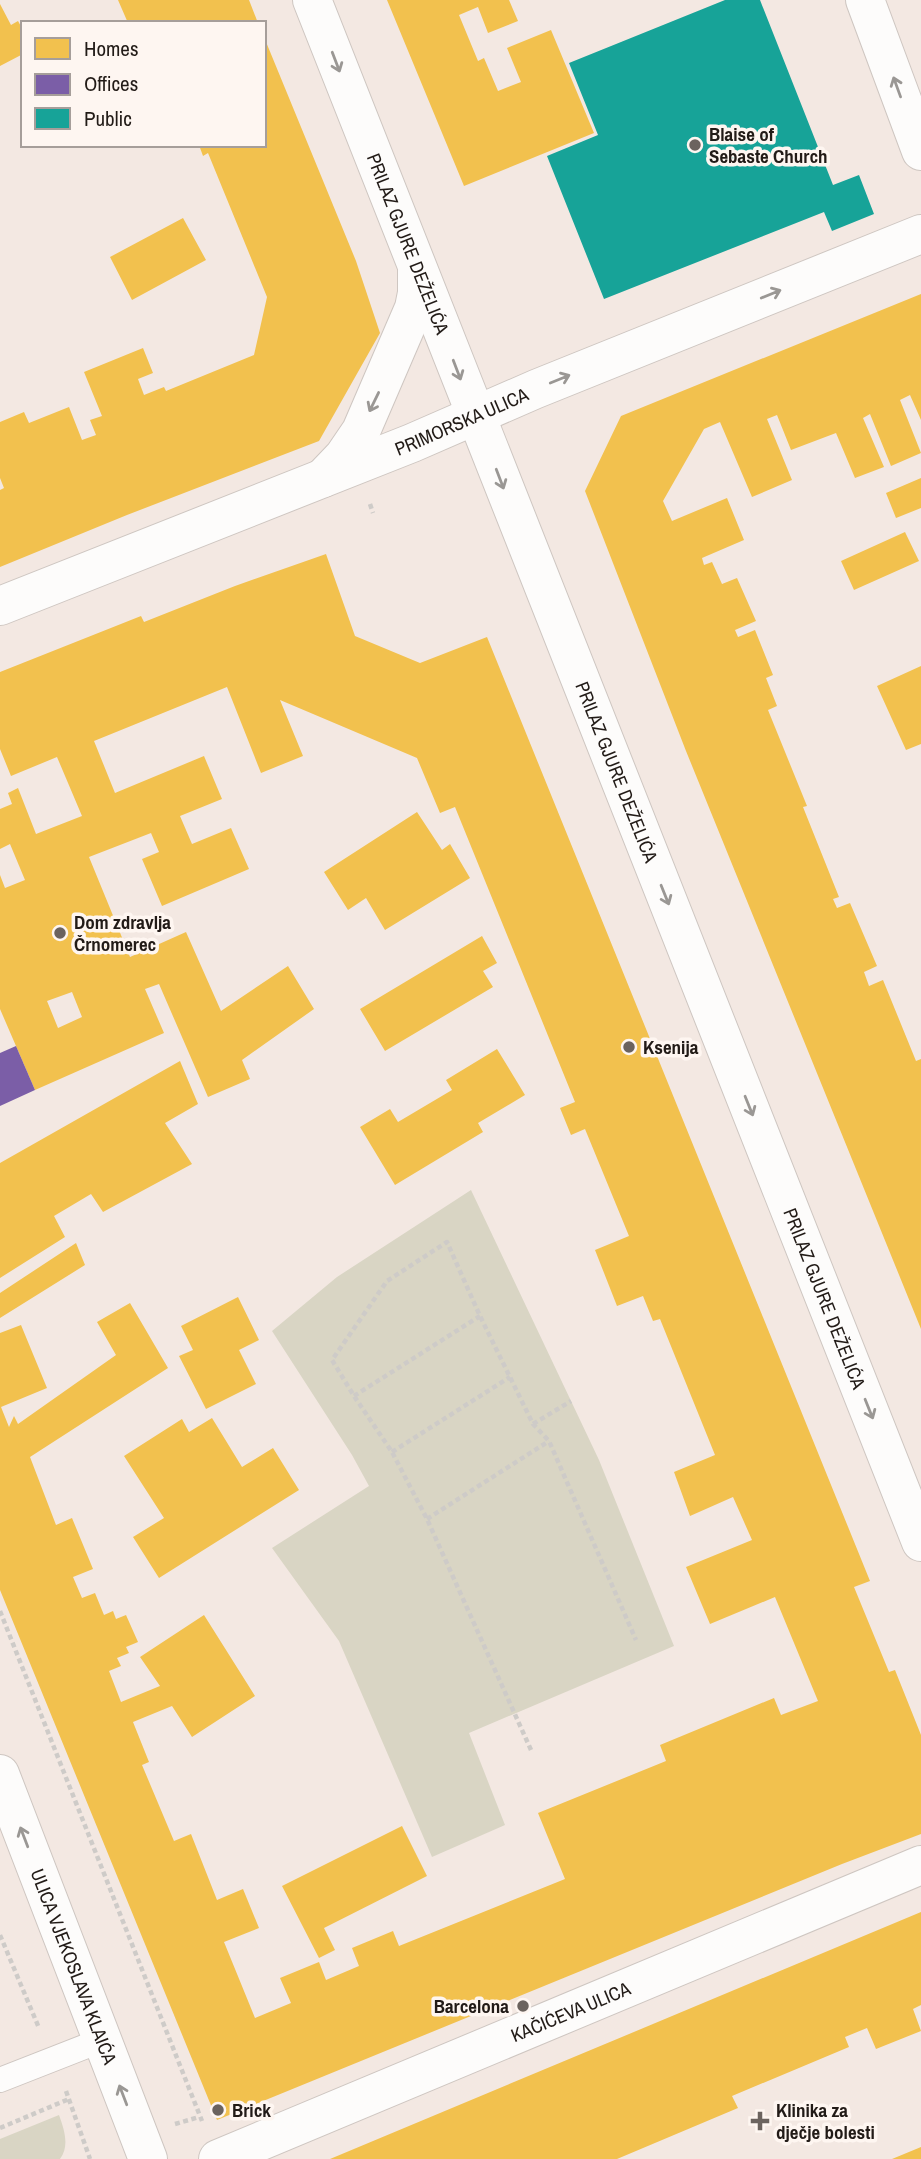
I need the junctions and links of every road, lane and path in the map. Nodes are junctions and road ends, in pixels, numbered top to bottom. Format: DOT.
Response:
graph roads {
  1 [pos="312,0"];
  2 [pos="865,0"];
  3 [pos="921,151"];
  4 [pos="921,234"];
  5 [pos="417,269"];
  6 [pos="475,415"];
  7 [pos="323,478"];
  8 [pos="370,503"];
  9 [pos="373,513"];
  10 [pos="0,606"];
  11 [pos="480,1317"];
  12 [pos="510,1377"];
  13 [pos="354,1396"];
  14 [pos="571,1401"];
  15 [pos="533,1424"];
  16 [pos="549,1441"];
  17 [pos="391,1452"];
  18 [pos="428,1519"];
  19 [pos="921,1542"];
  20 [pos="0,1611"];
  21 [pos="636,1640"];
  22 [pos="531,1750"];
  23 [pos="0,1774"];
  24 [pos="921,1865"];
  25 [pos="102,2040"];
  26 [pos="0,2080"];
  27 [pos="69,2099"];
  28 [pos="199,2117"];
  29 [pos="177,2124"];
  30 [pos="0,2128"];
  31 [pos="212,2144"];
  32 [pos="98,2153"];
  33 [pos="90,2159"];
  34 [pos="148,2159"];
  1 -- 5 [label="street, PRILAZ GJURE DEŽELIĆA, one-way"];
  3 -- 2 [label="street, one-way"];
  6 -- 4 [label="street, PRIMORSKA ULICA, one-way"];
  5 -- 6 [label="street, PRILAZ GJURE DEŽELIĆA, one-way"];
  5 -- 7 [label="street, one-way"];
  6 -- 7 [label="street, PRIMORSKA ULICA"];
  6 -- 19 [label="street, PRILAZ GJURE DEŽELIĆA, one-way"];
  7 -- 10 [label="street, PRIMORSKA ULICA"];
  8 -- 9 [label="path"];
  11 -- 12 [label="path"];
  11 -- 13 [label="path"];
  11 -- 13 [label="path"];
  12 -- 15 [label="path"];
  12 -- 17 [label="path"];
  13 -- 17 [label="path"];
  14 -- 15 [label="path"];
  15 -- 16 [label="path"];
  16 -- 18 [label="path"];
  16 -- 21 [label="path"];
  17 -- 18 [label="path"];
  18 -- 22 [label="path"];
  20 -- 28 [label="path"];
  25 -- 23 [label="street, ULICA VJEKOSLAVA KLAIĆA, one-way"];
  24 -- 31 [label="street, KAČIĆEVA ULICA"];
  25 -- 26 [label="lane"];
  34 -- 25 [label="street, ULICA VJEKOSLAVA KLAIĆA, one-way"];
  27 -- 30 [label="path"];
  28 -- 29 [label="path"];
  28 -- 31 [label="path"];
  32 -- 33 [label="path"];
}
